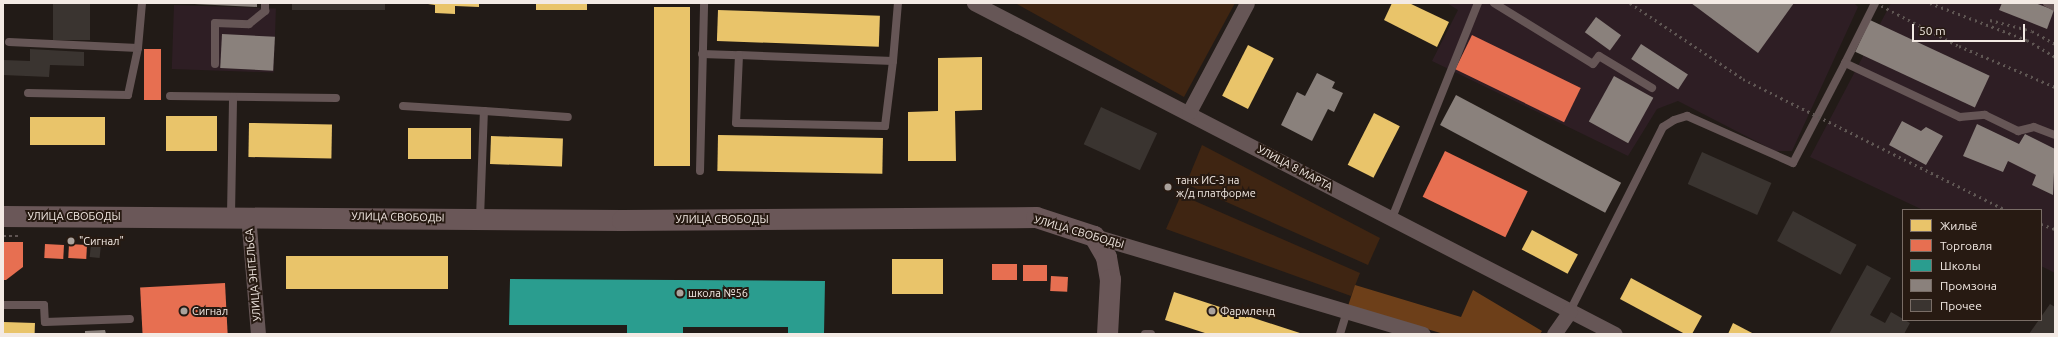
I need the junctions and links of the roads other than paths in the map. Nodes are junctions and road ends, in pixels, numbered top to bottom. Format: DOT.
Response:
graph roads {
  1 [pos="142,3"];
  2 [pos="264,3"];
  3 [pos="704,3"];
  4 [pos="898,3"];
  5 [pos="974,3"];
  6 [pos="1247,3"];
  7 [pos="1478,3"];
  8 [pos="1494,3"];
  9 [pos="1875,3"];
  10 [pos="2047,3"];
  11 [pos="2055,8"];
  12 [pos="9,42"];
  13 [pos="138,48"];
  14 [pos="702,54"];
  15 [pos="739,54"];
  16 [pos="893,61"];
  17 [pos="1845,63"];
  18 [pos="215,64"];
  19 [pos="1652,88"];
  20 [pos="28,93"];
  21 [pos="170,96"];
  22 [pos="233,97"];
  23 [pos="336,98"];
  24 [pos="403,106"];
  25 [pos="484,111"];
  26 [pos="1189,112"];
  27 [pos="568,117"];
  28 [pos="2055,135"];
  29 [pos="700,171"];
  30 [pos="240,215"];
  31 [pos="3,216"];
  32 [pos="480,218"];
  33 [pos="1392,218"];
  34 [pos="1094,236"];
  35 [pos="3,305"];
  36 [pos="1347,311"];
  37 [pos="1570,311"];
  38 [pos="130,319"];
  39 [pos="258,334"];
  40 [pos="1107,334"];
  41 [pos="1145,334"];
  42 [pos="1151,334"];
  43 [pos="1340,334"];
  44 [pos="1423,334"];
  45 [pos="1554,334"];
  46 [pos="1615,334"];
  1 -- 13 [label="lane"];
  2 -- 18 [label="lane"];
  3 -- 14 [label="lane"];
  4 -- 16 [label="lane"];
  5 -- 26 [label="street, УЛИЦА 8 МАРТА"];
  6 -- 26 [label="street"];
  7 -- 33 [label="lane"];
  8 -- 19 [label="lane"];
  9 -- 17 [label="lane"];
  10 -- 11 [label="lane"];
  12 -- 13 [label="lane"];
  13 -- 20 [label="lane"];
  14 -- 15 [label="lane"];
  14 -- 29 [label="lane"];
  15 -- 16 [label="lane"];
  15 -- 16 [label="lane"];
  17 -- 28 [label="lane"];
  17 -- 37 [label="lane"];
  21 -- 22 [label="lane"];
  22 -- 23 [label="lane"];
  22 -- 30 [label="lane"];
  24 -- 25 [label="lane"];
  25 -- 27 [label="lane"];
  25 -- 32 [label="lane"];
  26 -- 33 [label="street, УЛИЦА 8 МАРТА"];
  30 -- 31 [label="street, УЛИЦА СВОБОДЫ"];
  30 -- 32 [label="street, УЛИЦА СВОБОДЫ"];
  30 -- 39 [label="street, УЛИЦА ЭНГЕЛЬСА"];
  32 -- 34 [label="street, УЛИЦА СВОБОДЫ"];
  33 -- 37 [label="street, УЛИЦА 8 МАРТА"];
  34 -- 36 [label="street, УЛИЦА СВОБОДЫ"];
  34 -- 40 [label="street"];
  35 -- 38 [label="lane"];
  36 -- 43 [label="lane"];
  36 -- 44 [label="street, УЛИЦА СВОБОДЫ"];
  37 -- 45 [label="street"];
  37 -- 46 [label="street, УЛИЦА 8 МАРТА"];
  41 -- 42 [label="lane"];
}
